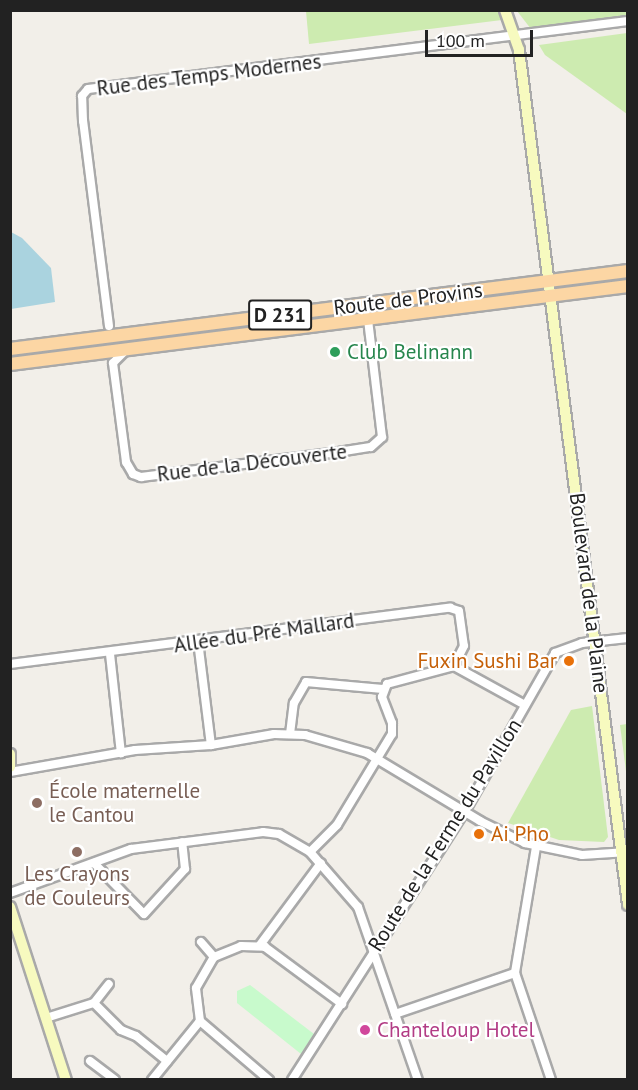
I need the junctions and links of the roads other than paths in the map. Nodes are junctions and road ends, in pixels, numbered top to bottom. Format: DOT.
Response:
graph roads {
  1 [pos="505,10"];
  2 [pos="627,21"];
  3 [pos="515,35"];
  4 [pos="627,271"];
  5 [pos="627,278"];
  6 [pos="627,286"];
  7 [pos="550,289"];
  8 [pos="368,319"];
  9 [pos="109,326"];
  10 [pos="125,335"];
  11 [pos="97,339"];
  12 [pos="10,349"];
  13 [pos="126,349"];
  14 [pos="99,352"];
  15 [pos="113,363"];
  16 [pos="10,364"];
  17 [pos="627,638"];
  18 [pos="198,641"];
  19 [pos="594,642"];
  20 [pos="110,654"];
  21 [pos="10,664"];
  22 [pos="454,666"];
  23 [pos="383,689"];
  24 [pos="525,705"];
  25 [pos="290,734"];
  26 [pos="211,745"];
  27 [pos="121,753"];
  28 [pos="10,754"];
  29 [pos="377,759"];
  30 [pos="10,767"];
  31 [pos="10,772"];
  32 [pos="465,812"];
  33 [pos="182,842"];
  34 [pos="536,847"];
  35 [pos="310,852"];
  36 [pos="624,852"];
  37 [pos="94,863"];
  38 [pos="321,863"];
  39 [pos="10,893"];
  40 [pos="627,905"];
  41 [pos="10,907"];
  42 [pos="201,942"];
  43 [pos="260,945"];
  44 [pos="373,954"];
  45 [pos="214,957"];
  46 [pos="515,973"];
  47 [pos="109,984"];
  48 [pos="94,1003"];
  49 [pos="342,1004"];
  50 [pos="395,1014"];
  51 [pos="46,1018"];
  52 [pos="200,1022"];
  53 [pos="90,1061"];
  54 [pos="167,1061"];
  55 [pos="66,1080"];
  56 [pos="115,1080"];
  57 [pos="152,1080"];
  58 [pos="269,1080"];
  59 [pos="292,1080"];
  60 [pos="418,1080"];
  61 [pos="551,1080"];
  1 -- 3 [label="main road, Boulevard de la Plaine"];
  2 -- 3 [label="street, Rue des Temps Modernes"];
  3 -- 7 [label="main road, Boulevard de la Plaine"];
  3 -- 9 [label="street, Rue des Temps Modernes"];
  4 -- 7 [label="main road, Route de Provins / D 231"];
  5 -- 7 [label="main road"];
  6 -- 7 [label="main road, Route de Provins / D 231"];
  7 -- 8 [label="main road, Route de Provins / D 231"];
  7 -- 10 [label="main road, Route de Provins / D 231"];
  7 -- 19 [label="main road, Boulevard de la Plaine"];
  8 -- 13 [label="main road, Route de Provins / D 231"];
  8 -- 15 [label="street, Rue de la Découverte"];
  9 -- 10 [label="street"];
  9 -- 11 [label="street"];
  10 -- 11 [label="main road, Route de Provins / D 231"];
  11 -- 12 [label="main road, Route de Provins / D 231"];
  13 -- 14 [label="main road, Route de Provins / D 231"];
  13 -- 15 [label="street"];
  14 -- 15 [label="street"];
  14 -- 16 [label="main road, Route de Provins / D 231"];
  17 -- 19 [label="street, Route de la Ferme du Pavillon"];
  18 -- 20 [label="street, Allée du Pré Mallard"];
  18 -- 22 [label="street, Allée du Pré Mallard"];
  18 -- 26 [label="street"];
  19 -- 24 [label="street, Route de la Ferme du Pavillon"];
  19 -- 36 [label="main road, Boulevard de la Plaine"];
  20 -- 21 [label="street, Allée du Pré Mallard"];
  20 -- 27 [label="street"];
  22 -- 23 [label="street"];
  22 -- 24 [label="street"];
  23 -- 25 [label="street"];
  23 -- 29 [label="street"];
  24 -- 32 [label="street, Route de la Ferme du Pavillon"];
  25 -- 26 [label="street"];
  25 -- 29 [label="street"];
  26 -- 27 [label="street"];
  27 -- 31 [label="street"];
  28 -- 30 [label="main road"];
  29 -- 32 [label="street"];
  29 -- 35 [label="street"];
  32 -- 34 [label="street"];
  32 -- 44 [label="street, Route de la Ferme du Pavillon"];
  33 -- 35 [label="street"];
  33 -- 37 [label="street"];
  33 -- 37 [label="street"];
  34 -- 36 [label="street"];
  34 -- 46 [label="street"];
  35 -- 38 [label="street"];
  36 -- 40 [label="main road, Boulevard de la Plaine"];
  37 -- 39 [label="street"];
  38 -- 43 [label="street"];
  38 -- 44 [label="street"];
  41 -- 51 [label="main road"];
  42 -- 45 [label="street"];
  43 -- 45 [label="street"];
  43 -- 49 [label="street"];
  44 -- 49 [label="street, Route de la Ferme du Pavillon"];
  44 -- 50 [label="street"];
  45 -- 52 [label="street"];
  46 -- 50 [label="street"];
  46 -- 61 [label="street"];
  47 -- 48 [label="street"];
  48 -- 51 [label="street"];
  48 -- 54 [label="street"];
  49 -- 59 [label="street, Route de la Ferme du Pavillon"];
  50 -- 60 [label="street"];
  51 -- 55 [label="main road"];
  52 -- 54 [label="street"];
  52 -- 58 [label="street"];
  53 -- 56 [label="street"];
  54 -- 57 [label="street"];
}
